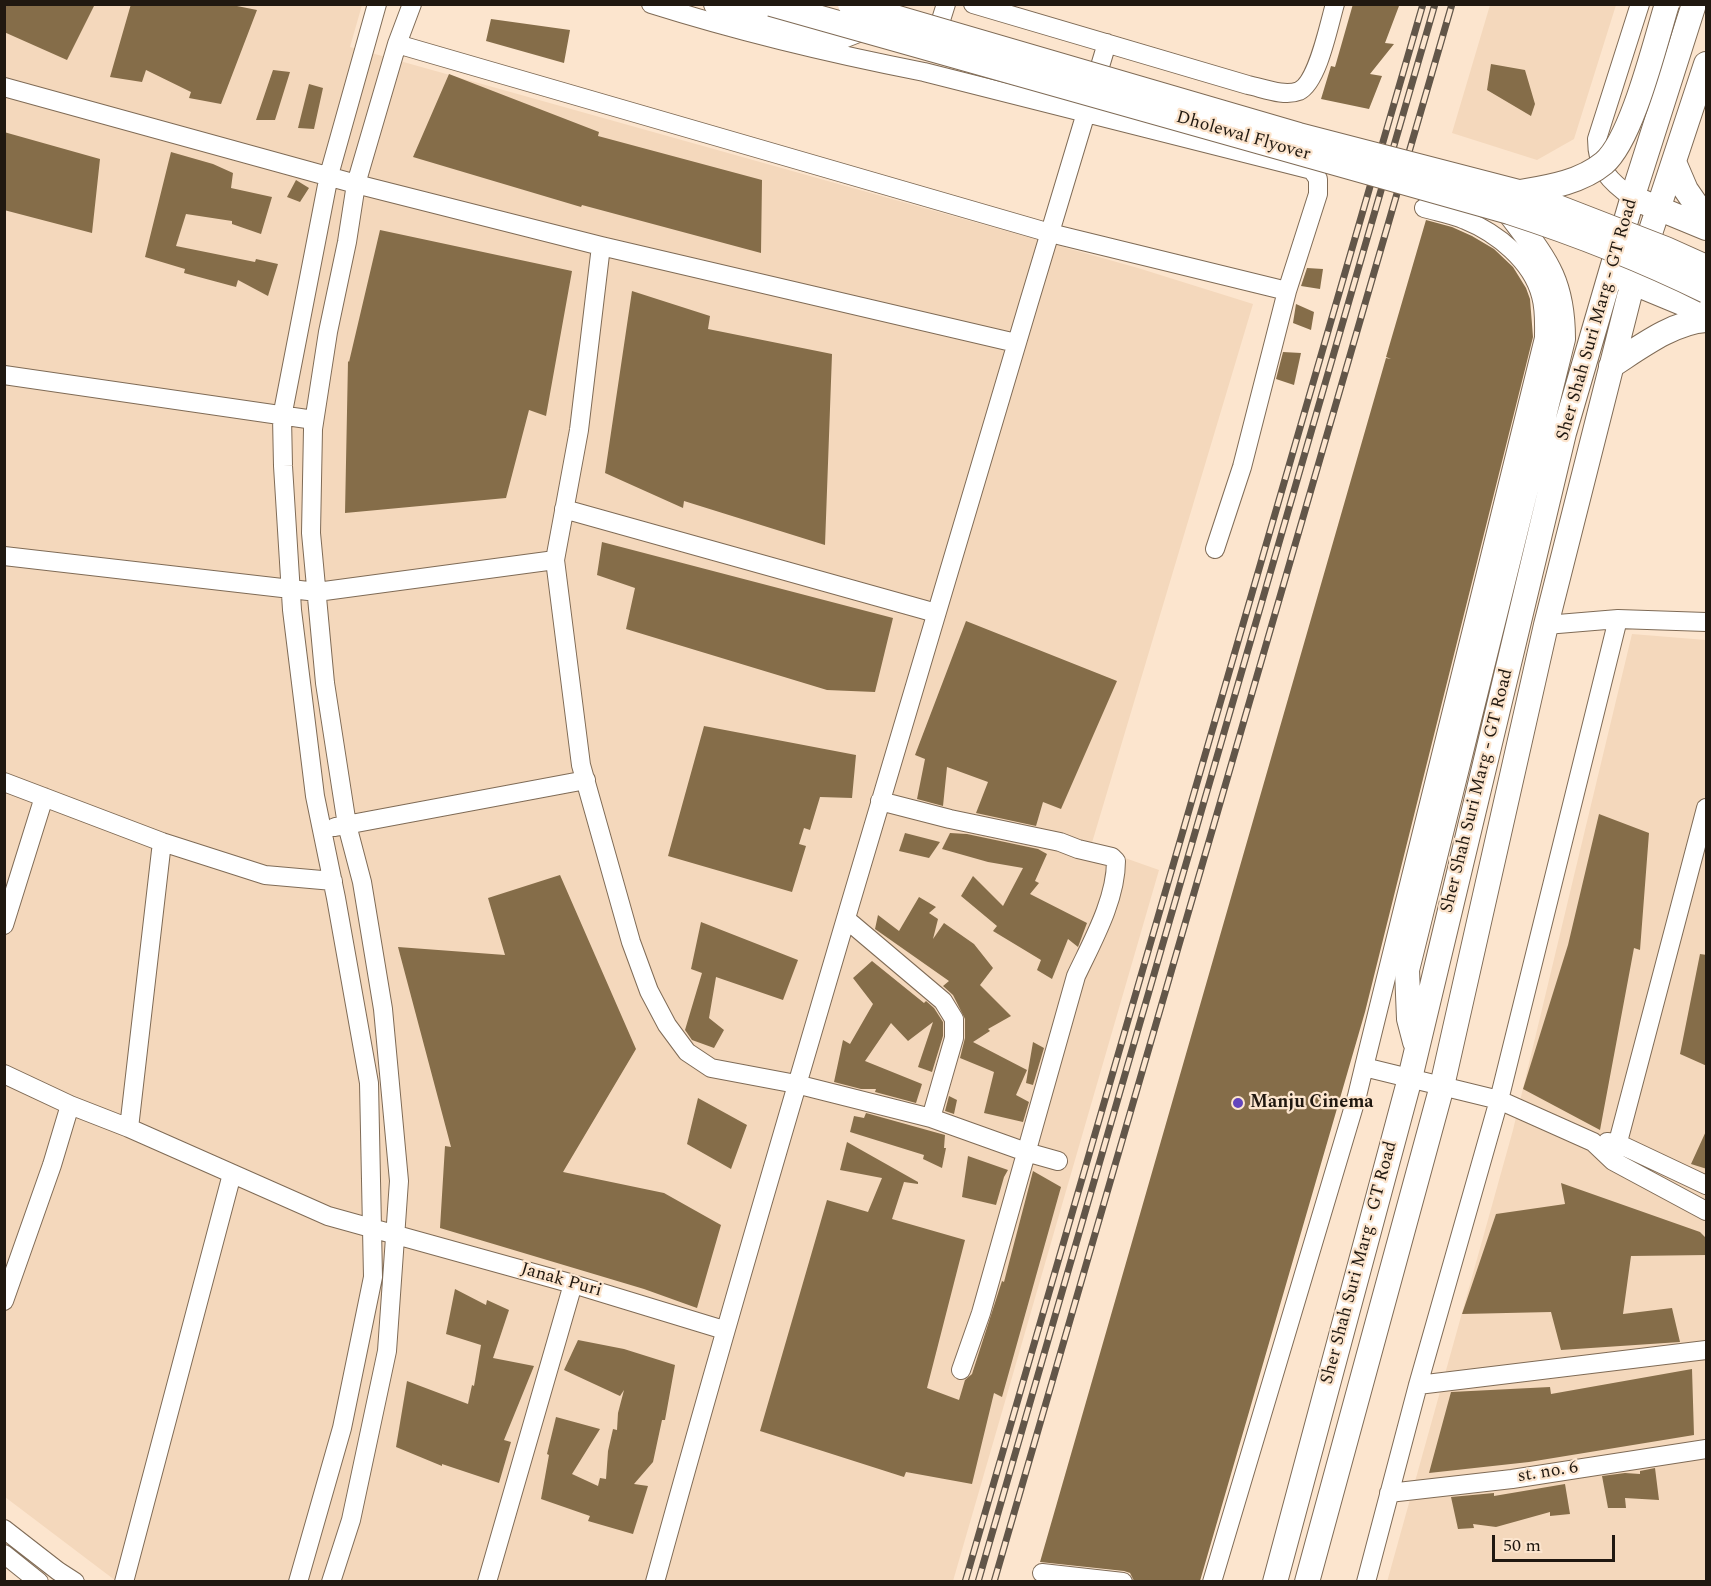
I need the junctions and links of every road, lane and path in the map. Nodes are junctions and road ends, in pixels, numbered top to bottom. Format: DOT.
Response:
graph roads {
  1 [pos="377,4"];
  2 [pos="412,4"];
  3 [pos="651,4"];
  4 [pos="716,4"];
  5 [pos="771,4"];
  6 [pos="946,4"];
  7 [pos="973,4"];
  8 [pos="1640,4"];
  9 [pos="1667,4"];
  10 [pos="1694,4"];
  11 [pos="1334,5"];
  12 [pos="858,12"];
  13 [pos="1107,43"];
  14 [pos="396,44"];
  15 [pos="1707,63"];
  16 [pos="924,72"];
  17 [pos="4,87"];
  18 [pos="1086,114"];
  19 [pos="1674,162"];
  20 [pos="329,175"];
  21 [pos="356,184"];
  22 [pos="1633,198"];
  23 [pos="1514,202"];
  24 [pos="1424,208"];
  25 [pos="1658,209"];
  26 [pos="1707,219"];
  27 [pos="1707,228"];
  28 [pos="1050,233"];
  29 [pos="601,246"];
  30 [pos="1707,267"];
  31 [pos="1611,274"];
  32 [pos="1634,283"];
  33 [pos="1287,291"];
  34 [pos="1707,291"];
  35 [pos="1707,313"];
  36 [pos="1707,320"];
  37 [pos="1016,343"];
  38 [pos="1611,366"];
  39 [pos="4,375"];
  40 [pos="282,417"];
  41 [pos="314,420"];
  42 [pos="564,509"];
  43 [pos="1215,549"];
  44 [pos="4,556"];
  45 [pos="555,560"];
  46 [pos="292,589"];
  47 [pos="317,592"];
  48 [pos="936,613"];
  49 [pos="1618,619"];
  50 [pos="1707,622"];
  51 [pos="1546,625"];
  52 [pos="586,780"];
  53 [pos="4,782"];
  54 [pos="44,797"];
  55 [pos="880,801"];
  56 [pos="1707,808"];
  57 [pos="347,825"];
  58 [pos="322,830"];
  59 [pos="162,842"];
  60 [pos="333,881"];
  61 [pos="846,919"];
  62 [pos="4,926"];
  63 [pos="1417,1047"];
  64 [pos="1364,1067"];
  65 [pos="4,1074"];
  66 [pos="1410,1078"];
  67 [pos="796,1084"];
  68 [pos="1442,1086"];
  69 [pos="1499,1100"];
  70 [pos="70,1105"];
  71 [pos="932,1118"];
  72 [pos="129,1128"];
  73 [pos="1593,1142"];
  74 [pos="1617,1143"];
  75 [pos="1026,1152"];
  76 [pos="1058,1161"];
  77 [pos="1613,1161"];
  78 [pos="232,1174"];
  79 [pos="1707,1185"];
  80 [pos="1707,1210"];
  81 [pos="372,1228"];
  82 [pos="396,1234"];
  83 [pos="573,1284"];
  84 [pos="4,1301"];
  85 [pos="724,1330"];
  86 [pos="1707,1350"];
  87 [pos="961,1370"];
  88 [pos="1418,1385"];
  89 [pos="1707,1449"];
  90 [pos="1389,1493"];
  91 [pos="4,1529"];
  92 [pos="4,1554"];
  93 [pos="1042,1573"];
  94 [pos="39,1581"];
  95 [pos="75,1581"];
  96 [pos="124,1581"];
  97 [pos="298,1581"];
  98 [pos="331,1581"];
  99 [pos="487,1581"];
  100 [pos="655,1581"];
  101 [pos="1123,1581"];
  102 [pos="1212,1581"];
  103 [pos="1275,1581"];
  104 [pos="1307,1581"];
  105 [pos="1366,1581"];
  1 -- 20 [label="street"];
  2 -- 14 [label="street"];
  3 -- 16 [label="street"];
  4 -- 12 [label="main road"];
  5 -- 12 [label="main road, Dholewal Flyover, bridge"];
  6 -- 16 [label="street"];
  7 -- 13 [label="street"];
  8 -- 22 [label="street"];
  9 -- 23 [label="main road, bridge"];
  10 -- 22 [label="main road, Sher Shah Suri Marg - GT Road"];
  11 -- 13 [label="street"];
  12 -- 23 [label="main road, Dholewal Flyover, bridge"];
  13 -- 18 [label="street"];
  14 -- 21 [label="street"];
  14 -- 28 [label="street"];
  15 -- 19 [label="main road, Sher Shah Suri Marg - GT Road"];
  16 -- 18 [label="street"];
  17 -- 20 [label="street"];
  18 -- 28 [label="street"];
  18 -- 33 [label="street"];
  19 -- 25 [label="main road, Sher Shah Suri Marg - GT Road"];
  19 -- 26 [label="main road"];
  20 -- 21 [label="street"];
  20 -- 40 [label="street"];
  21 -- 29 [label="street"];
  21 -- 41 [label="street"];
  22 -- 25 [label="main road"];
  22 -- 31 [label="main road, Sher Shah Suri Marg - GT Road"];
  23 -- 30 [label="main road, Dholewal Flyover, bridge"];
  23 -- 34 [label="main road, Dholewal Flyover, bridge"];
  23 -- 63 [label="main road"];
  24 -- 64 [label="street"];
  25 -- 27 [label="main road"];
  25 -- 32 [label="main road, Sher Shah Suri Marg - GT Road"];
  28 -- 33 [label="street"];
  28 -- 37 [label="street"];
  29 -- 37 [label="street"];
  29 -- 42 [label="street"];
  31 -- 32 [label="main road"];
  31 -- 63 [label="main road, Sher Shah Suri Marg - GT Road"];
  32 -- 35 [label="main road"];
  32 -- 38 [label="main road, Sher Shah Suri Marg - GT Road"];
  33 -- 43 [label="street"];
  36 -- 38 [label="main road"];
  37 -- 48 [label="street"];
  38 -- 51 [label="main road, Sher Shah Suri Marg - GT Road"];
  39 -- 40 [label="street"];
  40 -- 41 [label="street"];
  40 -- 46 [label="street"];
  41 -- 47 [label="street"];
  42 -- 45 [label="street"];
  42 -- 48 [label="street"];
  44 -- 46 [label="street"];
  45 -- 47 [label="street"];
  45 -- 52 [label="street"];
  46 -- 47 [label="street"];
  46 -- 58 [label="street"];
  47 -- 57 [label="street"];
  48 -- 55 [label="street"];
  49 -- 50 [label="street"];
  49 -- 51 [label="street"];
  49 -- 69 [label="street"];
  51 -- 68 [label="main road, Sher Shah Suri Marg - GT Road"];
  52 -- 57 [label="street"];
  52 -- 67 [label="street"];
  53 -- 54 [label="street"];
  54 -- 59 [label="street"];
  54 -- 62 [label="street"];
  55 -- 61 [label="street"];
  55 -- 75 [label="street"];
  56 -- 74 [label="street"];
  57 -- 58 [label="street"];
  57 -- 82 [label="street"];
  58 -- 60 [label="street"];
  59 -- 60 [label="street"];
  59 -- 72 [label="street"];
  60 -- 81 [label="street"];
  61 -- 67 [label="street"];
  61 -- 71 [label="street"];
  63 -- 66 [label="main road, Sher Shah Suri Marg - GT Road"];
  64 -- 66 [label="street"];
  64 -- 102 [label="street"];
  65 -- 70 [label="street, Janak Puri"];
  66 -- 68 [label="street"];
  66 -- 103 [label="main road, Sher Shah Suri Marg - GT Road"];
  67 -- 71 [label="street"];
  67 -- 85 [label="street"];
  68 -- 69 [label="street"];
  68 -- 104 [label="main road, Sher Shah Suri Marg - GT Road"];
  69 -- 73 [label="street"];
  69 -- 88 [label="street"];
  70 -- 72 [label="street, Janak Puri"];
  70 -- 84 [label="street"];
  71 -- 75 [label="street"];
  72 -- 78 [label="street, Janak Puri"];
  73 -- 74 [label="street"];
  73 -- 77 [label="street"];
  74 -- 77 [label="street"];
  74 -- 79 [label="street"];
  75 -- 76 [label="street"];
  75 -- 87 [label="street"];
  77 -- 80 [label="street"];
  78 -- 81 [label="street, Janak Puri"];
  78 -- 96 [label="street"];
  81 -- 82 [label="street, Janak Puri"];
  81 -- 97 [label="street"];
  82 -- 83 [label="street, Janak Puri"];
  82 -- 98 [label="street"];
  83 -- 85 [label="street, Janak Puri"];
  83 -- 99 [label="street"];
  85 -- 100 [label="street"];
  86 -- 88 [label="street"];
  88 -- 90 [label="street"];
  89 -- 90 [label="street, st. no. 6"];
  90 -- 105 [label="street"];
  91 -- 95 [label="street"];
  92 -- 94 [label="street"];
  93 -- 101 [label="street"];
}
